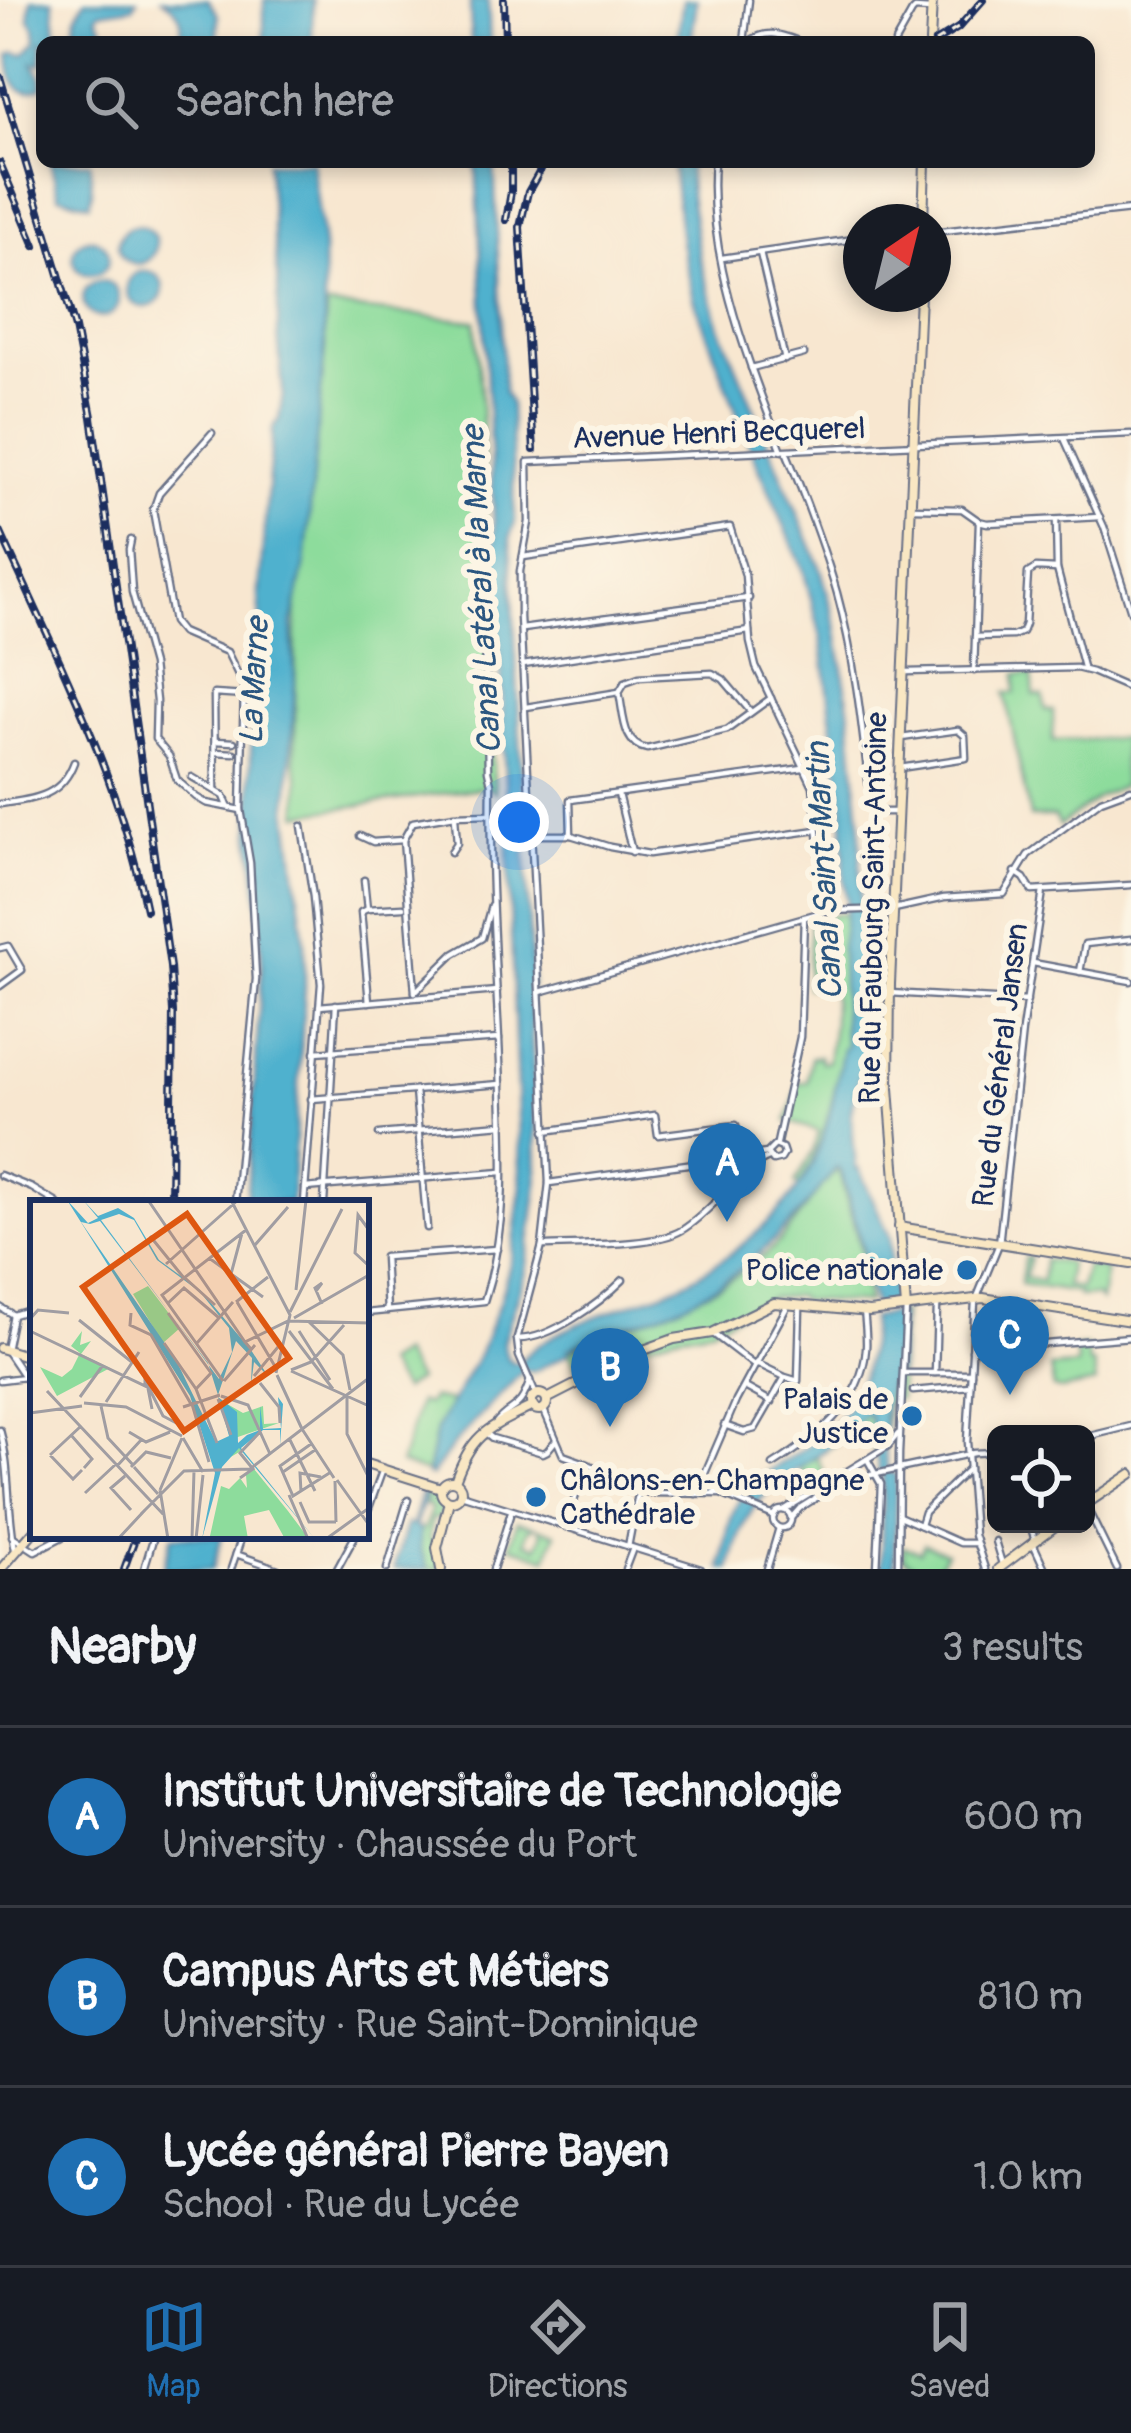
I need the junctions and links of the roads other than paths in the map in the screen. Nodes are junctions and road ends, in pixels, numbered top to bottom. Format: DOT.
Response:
graph roads {
  1 [pos="748,0"];
  2 [pos="932,5"];
  3 [pos="747,36"];
  4 [pos="899,36"];
  5 [pos="930,36"];
  6 [pos="714,168"];
  7 [pos="925,168"];
  8 [pos="924,204"];
  9 [pos="1131,210"];
  10 [pos="951,230"];
  11 [pos="843,241"];
  12 [pos="760,253"];
  13 [pos="722,258"];
  14 [pos="919,312"];
  15 [pos="804,355"];
  16 [pos="784,360"];
  17 [pos="751,368"];
  18 [pos="212,433"];
  19 [pos="1131,434"];
  20 [pos="1064,438"];
  21 [pos="912,445"];
  22 [pos="782,451"];
  23 [pos="910,508"];
  24 [pos="1100,517"];
  25 [pos="1056,520"];
  26 [pos="979,521"];
  27 [pos="131,540"];
  28 [pos="523,557"];
  29 [pos="1057,569"];
  30 [pos="748,598"];
  31 [pos="1131,612"];
  32 [pos="482,624"];
  33 [pos="521,629"];
  34 [pos="750,631"];
  35 [pos="975,637"];
  36 [pos="524,665"];
  37 [pos="1084,669"];
  38 [pos="974,670"];
  39 [pos="903,672"];
  40 [pos="1131,689"];
  41 [pos="619,692"];
  42 [pos="245,696"];
  43 [pos="771,698"];
  44 [pos="526,706"];
  45 [pos="752,713"];
  46 [pos="901,738"];
  47 [pos="215,740"];
  48 [pos="234,742"];
  49 [pos="215,752"];
  50 [pos="234,753"];
  51 [pos="74,762"];
  52 [pos="805,767"];
  53 [pos="900,768"];
  54 [pos="192,777"];
  55 [pos="1131,789"];
  56 [pos="215,790"];
  57 [pos="617,794"];
  58 [pos="0,804"];
  59 [pos="228,806"];
  60 [pos="241,810"];
  61 [pos="898,812"];
  62 [pos="491,814"];
  63 [pos="454,815"];
  64 [pos="302,826"];
  65 [pos="818,830"];
  66 [pos="533,835"];
  67 [pos="571,835"];
  68 [pos="360,836"];
  69 [pos="403,840"];
  70 [pos="451,852"];
  71 [pos="632,852"];
  72 [pos="1016,872"];
  73 [pos="364,880"];
  74 [pos="1131,885"];
  75 [pos="1043,891"];
  76 [pos="493,901"];
  77 [pos="404,907"];
  78 [pos="367,909"];
  79 [pos="894,909"];
  80 [pos="826,911"];
  81 [pos="804,917"];
  82 [pos="1131,939"];
  83 [pos="0,947"];
  84 [pos="1033,963"];
  85 [pos="1080,971"];
  86 [pos="1131,981"];
  87 [pos="0,986"];
  88 [pos="415,992"];
  89 [pos="497,992"];
  90 [pos="540,992"];
  91 [pos="890,993"];
  92 [pos="408,998"];
  93 [pos="1027,1001"];
  94 [pos="369,1002"];
  95 [pos="336,1004"];
  96 [pos="319,1006"];
  97 [pos="499,1039"];
  98 [pos="334,1051"];
  99 [pos="316,1052"];
  100 [pos="501,1084"];
  101 [pos="416,1091"];
  102 [pos="331,1097"];
  103 [pos="311,1099"];
  104 [pos="503,1124"];
  105 [pos="419,1131"];
  106 [pos="545,1131"];
  107 [pos="379,1134"];
  108 [pos="777,1145"];
  109 [pos="740,1155"];
  110 [pos="768,1155"];
  111 [pos="503,1172"];
  112 [pos="0,1175"];
  113 [pos="423,1178"];
  114 [pos="549,1183"];
  115 [pos="325,1186"];
  116 [pos="304,1188"];
  117 [pos="52,1200"];
  118 [pos="236,1200"];
  119 [pos="304,1200"];
  120 [pos="324,1200"];
  121 [pos="899,1227"];
  122 [pos="427,1228"];
  123 [pos="999,1244"];
  124 [pos="542,1246"];
  125 [pos="499,1249"];
  126 [pos="1131,1264"];
  127 [pos="622,1280"];
  128 [pos="976,1298"];
  129 [pos="794,1304"];
  130 [pos="937,1304"];
  131 [pos="0,1307"];
  132 [pos="903,1308"];
  133 [pos="30,1310"];
  134 [pos="387,1311"];
  135 [pos="867,1311"];
  136 [pos="369,1313"];
  137 [pos="13,1315"];
  138 [pos="1131,1321"];
  139 [pos="712,1334"];
  140 [pos="1131,1337"];
  141 [pos="517,1339"];
  142 [pos="3,1349"];
  143 [pos="972,1351"];
  144 [pos="755,1365"];
  145 [pos="903,1373"];
  146 [pos="935,1373"];
  147 [pos="971,1373"];
  148 [pos="784,1376"];
  149 [pos="29,1377"];
  150 [pos="529,1378"];
  151 [pos="0,1380"];
  152 [pos="744,1386"];
  153 [pos="970,1386"];
  154 [pos="913,1391"];
  155 [pos="536,1395"];
  156 [pos="772,1402"];
  157 [pos="541,1405"];
  158 [pos="724,1425"];
  159 [pos="1131,1426"];
  160 [pos="489,1429"];
  161 [pos="0,1430"];
  162 [pos="900,1431"];
  163 [pos="1095,1435"];
  164 [pos="556,1440"];
  165 [pos="885,1447"];
  166 [pos="898,1453"];
  167 [pos="987,1453"];
  168 [pos="968,1454"];
  169 [pos="867,1459"];
  170 [pos="588,1464"];
  171 [pos="369,1465"];
  172 [pos="773,1465"];
  173 [pos="969,1468"];
  174 [pos="383,1469"];
  175 [pos="897,1471"];
  176 [pos="704,1474"];
  177 [pos="877,1474"];
  178 [pos="1131,1474"];
  179 [pos="455,1481"];
  180 [pos="439,1487"];
  181 [pos="639,1489"];
  182 [pos="460,1494"];
  183 [pos="696,1494"];
  184 [pos="722,1494"];
  185 [pos="1095,1499"];
  186 [pos="408,1500"];
  187 [pos="449,1501"];
  188 [pos="369,1508"];
  189 [pos="512,1510"];
  190 [pos="784,1510"];
  191 [pos="983,1513"];
  192 [pos="972,1514"];
  193 [pos="774,1516"];
  194 [pos="899,1516"];
  195 [pos="791,1519"];
  196 [pos="936,1521"];
  197 [pos="1095,1524"];
  198 [pos="920,1525"];
  199 [pos="564,1526"];
  200 [pos="779,1527"];
  201 [pos="934,1532"];
  202 [pos="1032,1533"];
  203 [pos="1046,1533"];
  204 [pos="12,1535"];
  205 [pos="30,1536"];
  206 [pos="59,1539"];
  207 [pos="153,1539"];
  208 [pos="241,1539"];
  209 [pos="353,1539"];
  210 [pos="995,1540"];
  211 [pos="1034,1542"];
  212 [pos="976,1544"];
  213 [pos="23,1545"];
  214 [pos="631,1547"];
  215 [pos="15,1554"];
  216 [pos="236,1554"];
  217 [pos="671,1560"];
  218 [pos="687,1567"];
  219 [pos="1000,1567"];
  220 [pos="1,1569"];
  221 [pos="144,1569"];
  222 [pos="231,1569"];
  223 [pos="278,1569"];
  224 [pos="337,1569"];
  225 [pos="387,1569"];
  226 [pos="441,1569"];
  227 [pos="494,1569"];
  228 [pos="626,1569"];
  229 [pos="668,1569"];
  230 [pos="700,1569"];
  231 [pos="767,1569"];
  232 [pos="877,1569"];
  233 [pos="898,1569"];
  234 [pos="985,1569"];
  235 [pos="1045,1569"];
  236 [pos="1117,1569"];
  1 -- 3 [label="street"];
  2 -- 4 [label="street"];
  2 -- 5 [label="main road"];
  6 -- 13 [label="street"];
  7 -- 8 [label="main road"];
  9 -- 10 [label="street"];
  11 -- 12 [label="street"];
  12 -- 13 [label="street"];
  12 -- 16 [label="street"];
  13 -- 17 [label="street"];
  14 -- 21 [label="main road, Rue du Faubourg Saint-Antoine"];
  15 -- 16 [label="street"];
  16 -- 17 [label="street"];
  17 -- 22 [label="street"];
  18 -- 42 [label="street"];
  19 -- 20 [label="street, Avenue Henri Becquerel"];
  20 -- 21 [label="street, Avenue Henri Becquerel"];
  20 -- 24 [label="street"];
  21 -- 22 [label="street, Avenue Henri Becquerel"];
  21 -- 23 [label="main road, Rue du Faubourg Saint-Antoine"];
  22 -- 28 [label="street, Avenue Henri Becquerel"];
  22 -- 61 [label="street"];
  23 -- 26 [label="street"];
  23 -- 39 [label="main road, Rue du Faubourg Saint-Antoine"];
  24 -- 25 [label="street"];
  24 -- 31 [label="street"];
  25 -- 26 [label="street"];
  25 -- 29 [label="street"];
  26 -- 35 [label="street"];
  27 -- 59 [label="street"];
  28 -- 30 [label="street"];
  28 -- 33 [label="street"];
  29 -- 35 [label="street"];
  29 -- 37 [label="street"];
  30 -- 33 [label="street"];
  30 -- 34 [label="street"];
  32 -- 62 [label="street"];
  33 -- 36 [label="street"];
  34 -- 36 [label="street"];
  34 -- 43 [label="street"];
  35 -- 38 [label="street"];
  36 -- 44 [label="street"];
  37 -- 38 [label="street"];
  37 -- 40 [label="street"];
  38 -- 39 [label="street"];
  39 -- 46 [label="main road, Rue du Faubourg Saint-Antoine"];
  41 -- 44 [label="street"];
  41 -- 45 [label="street"];
  41 -- 45 [label="street"];
  42 -- 47 [label="street"];
  42 -- 60 [label="street"];
  43 -- 45 [label="street"];
  43 -- 52 [label="street"];
  44 -- 66 [label="street"];
  46 -- 53 [label="main road, Rue du Faubourg Saint-Antoine"];
  46 -- 53 [label="street"];
  47 -- 48 [label="street"];
  47 -- 49 [label="street"];
  49 -- 50 [label="street"];
  49 -- 56 [label="street"];
  51 -- 58 [label="street"];
  52 -- 57 [label="street"];
  52 -- 65 [label="street"];
  53 -- 61 [label="main road, Rue du Faubourg Saint-Antoine"];
  54 -- 56 [label="street"];
  55 -- 72 [label="street"];
  56 -- 59 [label="street"];
  57 -- 67 [label="street"];
  57 -- 71 [label="street"];
  59 -- 60 [label="street"];
  60 -- 118 [label="street"];
  61 -- 79 [label="main road, Rue du Faubourg Saint-Antoine"];
  62 -- 63 [label="street"];
  62 -- 76 [label="street"];
  63 -- 69 [label="street"];
  63 -- 70 [label="street"];
  64 -- 96 [label="street"];
  65 -- 71 [label="street"];
  65 -- 80 [label="street"];
  66 -- 67 [label="street"];
  66 -- 90 [label="street"];
  67 -- 71 [label="street"];
  68 -- 69 [label="street"];
  69 -- 88 [label="street"];
  72 -- 75 [label="street"];
  72 -- 79 [label="street"];
  73 -- 78 [label="street"];
  74 -- 75 [label="street"];
  75 -- 84 [label="street, Rue du Général Jansen"];
  76 -- 88 [label="street"];
  76 -- 89 [label="street"];
  77 -- 78 [label="street"];
  78 -- 94 [label="street"];
  79 -- 80 [label="street"];
  79 -- 91 [label="main road, Rue du Faubourg Saint-Antoine"];
  80 -- 81 [label="street"];
  81 -- 90 [label="street"];
  81 -- 108 [label="street"];
  82 -- 85 [label="street"];
  83 -- 87 [label="street"];
  84 -- 85 [label="street"];
  84 -- 93 [label="street, Rue du Général Jansen"];
  85 -- 86 [label="street"];
  88 -- 92 [label="street"];
  89 -- 92 [label="street"];
  89 -- 97 [label="street"];
  90 -- 106 [label="street"];
  91 -- 93 [label="street"];
  91 -- 121 [label="main road, Rue du Faubourg Saint-Antoine"];
  92 -- 94 [label="street"];
  93 -- 123 [label="street, Rue du Général Jansen"];
  94 -- 95 [label="street"];
  95 -- 96 [label="street"];
  95 -- 98 [label="street"];
  96 -- 99 [label="street"];
  97 -- 98 [label="street"];
  97 -- 100 [label="street"];
  98 -- 99 [label="street"];
  98 -- 102 [label="street"];
  99 -- 103 [label="street"];
  100 -- 101 [label="street"];
  100 -- 104 [label="street"];
  101 -- 102 [label="street"];
  101 -- 105 [label="street"];
  102 -- 103 [label="street"];
  102 -- 115 [label="street"];
  103 -- 116 [label="street"];
  104 -- 105 [label="street"];
  104 -- 111 [label="street"];
  105 -- 107 [label="street"];
  105 -- 113 [label="street"];
  106 -- 109 [label="street"];
  106 -- 114 [label="street"];
  108 -- 110 [label="street"];
  108 -- 110 [label="street"];
  109 -- 110 [label="street"];
  109 -- 114 [label="street"];
  110 -- 124 [label="street"];
  111 -- 113 [label="street"];
  111 -- 125 [label="street"];
  112 -- 117 [label="street"];
  113 -- 115 [label="street"];
  113 -- 122 [label="street"];
  114 -- 124 [label="street"];
  115 -- 116 [label="street"];
  115 -- 120 [label="street"];
  116 -- 119 [label="street"];
  121 -- 123 [label="main road"];
  121 -- 132 [label="main road, Rue du Faubourg Saint-Antoine"];
  123 -- 126 [label="main road"];
  123 -- 128 [label="street, Rue du Général Jansen"];
  124 -- 141 [label="street"];
  125 -- 134 [label="street"];
  125 -- 134 [label="street"];
  127 -- 141 [label="street"];
  128 -- 130 [label="main road"];
  128 -- 138 [label="main road"];
  128 -- 143 [label="street, Rue du Général Jansen"];
  129 -- 135 [label="main road"];
  129 -- 139 [label="main road"];
  129 -- 144 [label="street"];
  129 -- 148 [label="street"];
  130 -- 132 [label="main road"];
  130 -- 146 [label="street"];
  131 -- 137 [label="street"];
  132 -- 135 [label="main road"];
  132 -- 145 [label="street"];
  133 -- 137 [label="street"];
  134 -- 136 [label="street"];
  135 -- 172 [label="street"];
  137 -- 142 [label="street"];
  139 -- 144 [label="street"];
  139 -- 157 [label="main road"];
  140 -- 143 [label="street"];
  141 -- 150 [label="street"];
  142 -- 149 [label="street"];
  143 -- 147 [label="street, Rue du Général Jansen"];
  144 -- 148 [label="street"];
  144 -- 152 [label="street"];
  145 -- 146 [label="street"];
  145 -- 162 [label="street"];
  146 -- 147 [label="street"];
  147 -- 153 [label="street, Rue du Général Jansen"];
  148 -- 156 [label="street"];
  149 -- 151 [label="street"];
  150 -- 155 [label="street"];
  150 -- 160 [label="street"];
  152 -- 156 [label="street"];
  152 -- 158 [label="street"];
  153 -- 154 [label="street"];
  153 -- 168 [label="street, Rue du Général Jansen"];
  155 -- 157 [label="main road"];
  156 -- 158 [label="street"];
  157 -- 160 [label="main road"];
  157 -- 164 [label="street"];
  158 -- 176 [label="street"];
  159 -- 163 [label="street"];
  160 -- 164 [label="street"];
  160 -- 179 [label="main road"];
  161 -- 204 [label="street"];
  162 -- 165 [label="street"];
  162 -- 166 [label="street"];
  164 -- 170 [label="street"];
  165 -- 166 [label="street"];
  165 -- 169 [label="street"];
  166 -- 175 [label="street"];
  167 -- 168 [label="street"];
  168 -- 173 [label="street, Rue du Général Jansen"];
  168 -- 175 [label="street"];
  169 -- 177 [label="street"];
  169 -- 190 [label="street"];
  170 -- 181 [label="street"];
  170 -- 199 [label="street"];
  171 -- 174 [label="main road"];
  173 -- 192 [label="street, Rue du Général Jansen"];
  173 -- 198 [label="street"];
  174 -- 180 [label="main road"];
  174 -- 188 [label="street"];
  175 -- 177 [label="street"];
  175 -- 194 [label="street"];
  176 -- 183 [label="street"];
  176 -- 184 [label="street"];
  177 -- 195 [label="street"];
  177 -- 232 [label="street"];
  178 -- 185 [label="main road"];
  179 -- 180 [label="main road"];
  179 -- 182 [label="main road"];
  180 -- 187 [label="main road"];
  181 -- 183 [label="street"];
  181 -- 214 [label="street"];
  182 -- 187 [label="main road"];
  182 -- 189 [label="street"];
  183 -- 184 [label="street"];
  184 -- 193 [label="street"];
  186 -- 225 [label="street"];
  187 -- 226 [label="main road"];
  189 -- 199 [label="street"];
  189 -- 227 [label="street"];
  190 -- 193 [label="street"];
  190 -- 195 [label="street"];
  191 -- 192 [label="street"];
  192 -- 212 [label="street, Rue du Général Jansen"];
  193 -- 200 [label="street"];
  194 -- 198 [label="street"];
  194 -- 233 [label="street"];
  195 -- 200 [label="street"];
  196 -- 201 [label="street"];
  197 -- 236 [label="street"];
  198 -- 201 [label="street"];
  199 -- 214 [label="street"];
  200 -- 231 [label="street"];
  201 -- 212 [label="street"];
  202 -- 211 [label="street"];
  203 -- 211 [label="main road"];
  204 -- 213 [label="street"];
  204 -- 215 [label="street"];
  205 -- 213 [label="main road"];
  206 -- 213 [label="street"];
  207 -- 221 [label="street"];
  208 -- 216 [label="street"];
  209 -- 224 [label="street"];
  210 -- 219 [label="street"];
  211 -- 219 [label="main road"];
  211 -- 235 [label="street"];
  212 -- 234 [label="street, Rue du Général Jansen"];
  213 -- 215 [label="main road"];
  214 -- 217 [label="street"];
  214 -- 228 [label="street"];
  215 -- 220 [label="main road"];
  216 -- 222 [label="street"];
  216 -- 223 [label="street"];
  217 -- 218 [label="street"];
  217 -- 229 [label="street"];
  218 -- 230 [label="street"];
}
